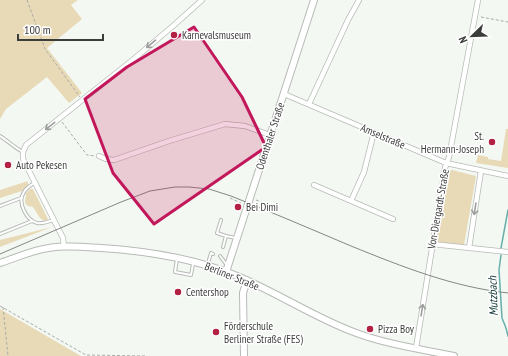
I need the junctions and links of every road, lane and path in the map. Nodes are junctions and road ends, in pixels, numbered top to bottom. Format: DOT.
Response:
graph roads {
  1 [pos="27,0"];
  2 [pos="202,0"];
  3 [pos="314,0"];
  4 [pos="359,0"];
  5 [pos="478,0"];
  6 [pos="475,16"];
  7 [pos="508,22"];
  8 [pos="284,94"];
  9 [pos="82,100"];
  10 [pos="309,104"];
  11 [pos="59,119"];
  12 [pos="374,132"];
  13 [pos="270,135"];
  14 [pos="0,136"];
  15 [pos="450,148"];
  16 [pos="23,152"];
  17 [pos="474,152"];
  18 [pos="99,156"];
  19 [pos="446,163"];
  20 [pos="481,171"];
  21 [pos="508,176"];
  22 [pos="34,183"];
  23 [pos="314,185"];
  24 [pos="22,198"];
  25 [pos="230,198"];
  26 [pos="250,198"];
  27 [pos="351,201"];
  28 [pos="248,205"];
  29 [pos="0,206"];
  30 [pos="276,208"];
  31 [pos="393,219"];
  32 [pos="54,220"];
  33 [pos="221,220"];
  34 [pos="32,221"];
  35 [pos="0,234"];
  36 [pos="226,236"];
  37 [pos="237,239"];
  38 [pos="432,244"];
  39 [pos="64,247"];
  40 [pos="223,247"];
  41 [pos="469,248"];
  42 [pos="503,252"];
  43 [pos="213,254"];
  44 [pos="220,255"];
  45 [pos="178,257"];
  46 [pos="194,262"];
  47 [pos="0,263"];
  48 [pos="208,266"];
  49 [pos="227,269"];
  50 [pos="247,280"];
  51 [pos="0,306"];
  52 [pos="3,307"];
  53 [pos="416,348"];
  54 [pos="8,356"];
  55 [pos="145,356"];
  56 [pos="244,356"];
  57 [pos="454,356"];
  1 -- 9 [label="path"];
  2 -- 9 [label="street, one-way"];
  3 -- 8 [label="main road, Odenthaler Straße"];
  4 -- 10 [label="street"];
  5 -- 6 [label="street, Von-Diergardt-Straße"];
  6 -- 7 [label="path"];
  6 -- 15 [label="street, Von-Diergardt-Straße"];
  8 -- 10 [label="street, Amselstraße"];
  8 -- 13 [label="main road, Odenthaler Straße"];
  9 -- 11 [label="street"];
  10 -- 12 [label="street, Amselstraße"];
  11 -- 16 [label="street, one-way"];
  11 -- 18 [label="path"];
  12 -- 19 [label="street, Amselstraße"];
  12 -- 27 [label="street"];
  13 -- 18 [label="street"];
  13 -- 26 [label="main road, Odenthaler Straße"];
  14 -- 16 [label="lane"];
  15 -- 17 [label="lane"];
  15 -- 19 [label="street, Von-Diergardt-Straße"];
  16 -- 22 [label="street"];
  19 -- 20 [label="street, Amselstraße"];
  19 -- 38 [label="street, Von-Diergardt-Straße"];
  20 -- 21 [label="street, Amselstraße"];
  20 -- 41 [label="street, one-way"];
  22 -- 24 [label="lane"];
  22 -- 32 [label="street"];
  23 -- 27 [label="street"];
  24 -- 29 [label="lane"];
  24 -- 34 [label="lane"];
  25 -- 28 [label="path"];
  26 -- 28 [label="main road, Odenthaler Straße"];
  26 -- 30 [label="path"];
  27 -- 31 [label="street"];
  28 -- 37 [label="main road, Odenthaler Straße"];
  32 -- 34 [label="lane"];
  32 -- 39 [label="street"];
  33 -- 36 [label="lane"];
  34 -- 35 [label="lane"];
  36 -- 37 [label="lane"];
  36 -- 40 [label="lane"];
  37 -- 49 [label="main road, Odenthaler Straße"];
  38 -- 41 [label="street"];
  53 -- 38 [label="street, Von-Diergardt-Straße, one-way"];
  39 -- 45 [label="main road, Berliner Straße"];
  39 -- 47 [label="main road, Berliner Straße"];
  41 -- 42 [label="street"];
  43 -- 48 [label="lane"];
  44 -- 49 [label="lane"];
  45 -- 46 [label="main road, Berliner Straße"];
  45 -- 46 [label="lane"];
  46 -- 48 [label="main road, Berliner Straße"];
  48 -- 49 [label="main road, Berliner Straße"];
  49 -- 50 [label="main road, Berliner Straße"];
  50 -- 53 [label="main road, Berliner Straße"];
  50 -- 56 [label="main road"];
  51 -- 52 [label="path"];
  52 -- 54 [label="path"];
  52 -- 55 [label="path"];
  53 -- 57 [label="main road, Berliner Straße"];
}
